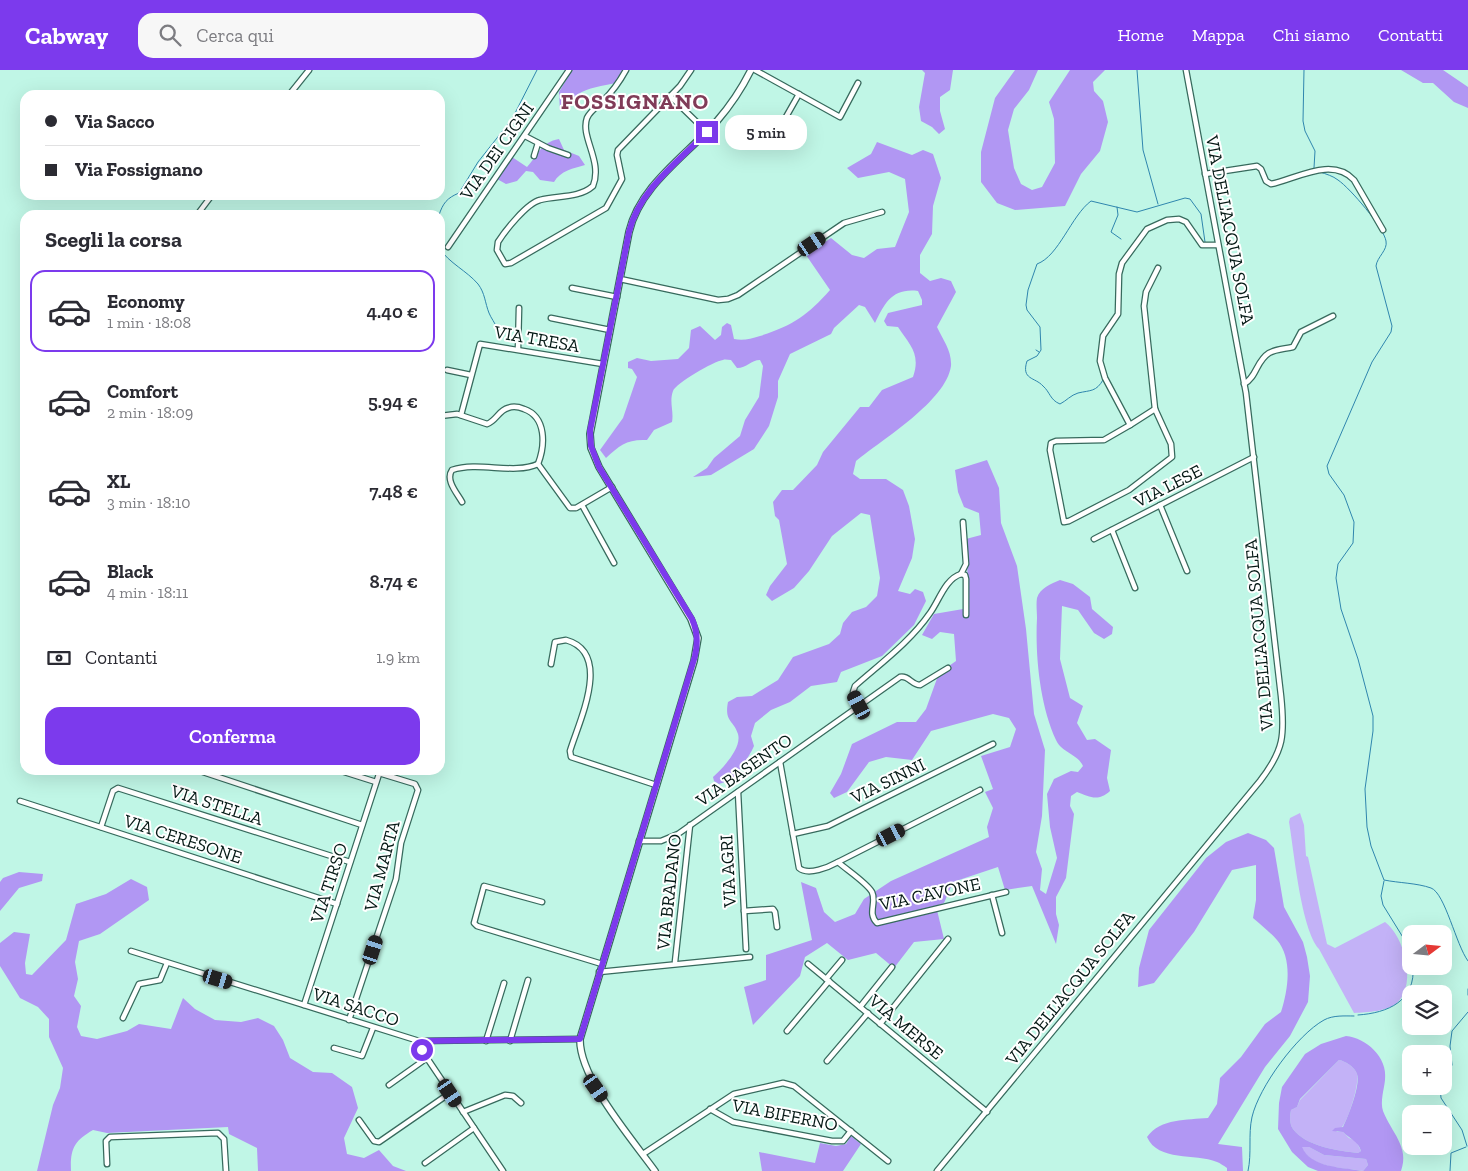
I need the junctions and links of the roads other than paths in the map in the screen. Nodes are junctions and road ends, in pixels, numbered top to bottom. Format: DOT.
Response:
graph roads {
  1 [pos="309,70"];
  2 [pos="569,70"];
  3 [pos="626,70"];
  4 [pos="691,70"];
  5 [pos="753,70"];
  6 [pos="1186,70"];
  7 [pos="858,83"];
  8 [pos="294,90"];
  9 [pos="799,94"];
  10 [pos="670,96"];
  11 [pos="778,130"];
  12 [pos="707,132"];
  13 [pos="525,136"];
  14 [pos="538,143"];
  15 [pos="568,154"];
  16 [pos="534,156"];
  17 [pos="1205,174"];
  18 [pos="882,212"];
  19 [pos="1383,230"];
  20 [pos="1218,245"];
  21 [pos="448,247"];
  22 [pos="1158,268"];
  23 [pos="620,279"];
  24 [pos="572,288"];
  25 [pos="616,297"];
  26 [pos="519,308"];
  27 [pos="1333,316"];
  28 [pos="551,318"];
  29 [pos="610,330"];
  30 [pos="518,349"];
  31 [pos="603,364"];
  32 [pos="447,370"];
  33 [pos="471,375"];
  34 [pos="1244,384"];
  35 [pos="1154,409"];
  36 [pos="445,415"];
  37 [pos="460,415"];
  38 [pos="1130,425"];
  39 [pos="1254,457"];
  40 [pos="538,464"];
  41 [pos="612,487"];
  42 [pos="462,502"];
  43 [pos="582,505"];
  44 [pos="1160,505"];
  45 [pos="963,522"];
  46 [pos="1112,530"];
  47 [pos="1094,539"];
  48 [pos="614,563"];
  49 [pos="1187,571"];
  50 [pos="961,574"];
  51 [pos="1135,588"];
  52 [pos="966,615"];
  53 [pos="551,664"];
  54 [pos="948,668"];
  55 [pos="859,705"];
  56 [pos="993,744"];
  57 [pos="780,762"];
  58 [pos="212,775"];
  59 [pos="354,775"];
  60 [pos="379,775"];
  61 [pos="391,775"];
  62 [pos="376,782"];
  63 [pos="656,785"];
  64 [pos="980,790"];
  65 [pos="738,792"];
  66 [pos="20,801"];
  67 [pos="362,825"];
  68 [pos="690,825"];
  69 [pos="100,827"];
  70 [pos="793,834"];
  71 [pos="639,841"];
  72 [pos="350,862"];
  73 [pos="838,862"];
  74 [pos="1006,892"];
  75 [pos="992,895"];
  76 [pos="542,902"];
  77 [pos="337,904"];
  78 [pos="744,911"];
  79 [pos="777,927"];
  80 [pos="1002,933"];
  81 [pos="948,939"];
  82 [pos="746,949"];
  83 [pos="131,951"];
  84 [pos="750,957"];
  85 [pos="842,960"];
  86 [pos="675,962"];
  87 [pos="167,963"];
  88 [pos="602,964"];
  89 [pos="808,964"];
  90 [pos="892,967"];
  91 [pos="599,972"];
  92 [pos="528,980"];
  93 [pos="827,980"];
  94 [pos="504,983"];
  95 [pos="304,1005"];
  96 [pos="860,1007"];
  97 [pos="868,1014"];
  98 [pos="123,1018"];
  99 [pos="349,1020"];
  100 [pos="880,1024"];
  101 [pos="373,1028"];
  102 [pos="787,1031"];
  103 [pos="580,1039"];
  104 [pos="419,1041"];
  105 [pos="510,1041"];
  106 [pos="486,1042"];
  107 [pos="334,1048"];
  108 [pos="427,1058"];
  109 [pos="827,1061"];
  110 [pos="389,1085"];
  111 [pos="450,1093"];
  112 [pos="521,1103"];
  113 [pos="710,1109"];
  114 [pos="463,1112"];
  115 [pos="987,1112"];
  116 [pos="360,1120"];
  117 [pos="474,1128"];
  118 [pos="851,1131"];
  119 [pos="643,1154"];
  120 [pos="888,1161"];
  121 [pos="425,1163"];
  122 [pos="107,1164"];
  123 [pos="226,1171"];
  124 [pos="503,1171"];
  125 [pos="655,1171"];
  126 [pos="938,1171"];
  1 -- 8 [label="street"];
  2 -- 13 [label="street, VIA DEI CIGNI"];
  3 -- 10 [label="street"];
  4 -- 10 [label="street"];
  5 -- 9 [label="street"];
  5 -- 12 [label="street"];
  6 -- 17 [label="street, VIA DELL'ACQUA SOLFA"];
  7 -- 9 [label="street"];
  9 -- 11 [label="street"];
  10 -- 12 [label="street"];
  12 -- 23 [label="street"];
  13 -- 14 [label="street"];
  13 -- 21 [label="street, VIA DEI CIGNI"];
  14 -- 15 [label="street"];
  14 -- 16 [label="street"];
  17 -- 19 [label="street"];
  17 -- 20 [label="street, VIA DELL'ACQUA SOLFA"];
  18 -- 23 [label="street"];
  20 -- 34 [label="street, VIA DELL'ACQUA SOLFA"];
  20 -- 38 [label="street"];
  22 -- 35 [label="street"];
  23 -- 25 [label="street"];
  24 -- 25 [label="street"];
  25 -- 29 [label="street"];
  26 -- 30 [label="street"];
  27 -- 34 [label="street"];
  28 -- 29 [label="street"];
  29 -- 31 [label="street"];
  30 -- 31 [label="street, VIA TRESA"];
  30 -- 33 [label="street, VIA TRESA"];
  31 -- 41 [label="street"];
  32 -- 33 [label="street"];
  33 -- 37 [label="street, VIA TRESA"];
  34 -- 39 [label="street, VIA DELL'ACQUA SOLFA"];
  35 -- 38 [label="street"];
  35 -- 38 [label="street"];
  36 -- 37 [label="street"];
  37 -- 40 [label="street"];
  39 -- 44 [label="street, VIA LESE"];
  39 -- 115 [label="street, VIA DELL'ACQUA SOLFA"];
  40 -- 42 [label="street"];
  40 -- 43 [label="street"];
  41 -- 43 [label="street"];
  41 -- 63 [label="street"];
  43 -- 48 [label="street"];
  44 -- 46 [label="street, VIA LESE"];
  44 -- 49 [label="street"];
  45 -- 50 [label="street"];
  46 -- 47 [label="street, VIA LESE"];
  46 -- 51 [label="street"];
  50 -- 52 [label="street"];
  50 -- 55 [label="street"];
  53 -- 63 [label="street"];
  54 -- 55 [label="street, VIA BASENTO"];
  55 -- 57 [label="street, VIA BASENTO"];
  56 -- 70 [label="street, VIA SINNI"];
  57 -- 65 [label="street, VIA BASENTO"];
  57 -- 70 [label="street"];
  58 -- 67 [label="street"];
  59 -- 62 [label="street"];
  60 -- 62 [label="street, VIA TIRSO"];
  61 -- 99 [label="street, VIA MARTA"];
  62 -- 67 [label="street, VIA TIRSO"];
  63 -- 71 [label="street"];
  64 -- 73 [label="street"];
  65 -- 68 [label="street, VIA BASENTO"];
  65 -- 78 [label="street, VIA AGRI"];
  66 -- 69 [label="street, VIA CERESONE"];
  67 -- 72 [label="street, VIA TIRSO"];
  68 -- 71 [label="street, VIA BASENTO"];
  68 -- 86 [label="street, VIA BRADANO"];
  69 -- 72 [label="street, VIA STELLA"];
  69 -- 77 [label="street, VIA CERESONE"];
  70 -- 73 [label="street"];
  71 -- 88 [label="street"];
  72 -- 77 [label="street, VIA TIRSO"];
  73 -- 75 [label="street, VIA CAVONE"];
  74 -- 75 [label="street, VIA CAVONE"];
  75 -- 80 [label="street"];
  76 -- 88 [label="street"];
  77 -- 95 [label="street, VIA TIRSO"];
  78 -- 79 [label="street"];
  78 -- 82 [label="street, VIA AGRI"];
  81 -- 100 [label="street"];
  83 -- 87 [label="street, VIA SACCO"];
  84 -- 91 [label="street"];
  85 -- 93 [label="street"];
  87 -- 95 [label="street, VIA SACCO"];
  87 -- 98 [label="street"];
  88 -- 91 [label="street"];
  89 -- 93 [label="street, VIA MERSE"];
  90 -- 96 [label="street"];
  91 -- 103 [label="street"];
  92 -- 105 [label="street"];
  93 -- 96 [label="street, VIA MERSE"];
  93 -- 102 [label="street"];
  94 -- 106 [label="street"];
  95 -- 99 [label="street, VIA SACCO"];
  96 -- 97 [label="street, VIA MERSE"];
  97 -- 100 [label="street, VIA MERSE"];
  97 -- 109 [label="street"];
  99 -- 101 [label="street, VIA SACCO"];
  100 -- 115 [label="street, VIA MERSE"];
  101 -- 104 [label="street, VIA SACCO"];
  101 -- 107 [label="street"];
  103 -- 105 [label="street, VIA SACCO"];
  103 -- 119 [label="street"];
  104 -- 106 [label="street, VIA SACCO"];
  104 -- 108 [label="street"];
  105 -- 106 [label="street, VIA SACCO"];
  108 -- 110 [label="street"];
  108 -- 111 [label="street"];
  111 -- 114 [label="street"];
  111 -- 116 [label="street"];
  112 -- 114 [label="street"];
  113 -- 118 [label="street, VIA BIFERNO"];
  113 -- 118 [label="street, VIA BIFERNO"];
  113 -- 119 [label="street, VIA BIFERNO"];
  114 -- 117 [label="street"];
  115 -- 126 [label="street, VIA DELL'ACQUA SOLFA"];
  117 -- 121 [label="street"];
  117 -- 124 [label="street"];
  118 -- 120 [label="street, VIA BIFERNO"];
  119 -- 125 [label="street"];
  122 -- 123 [label="street"];
}
